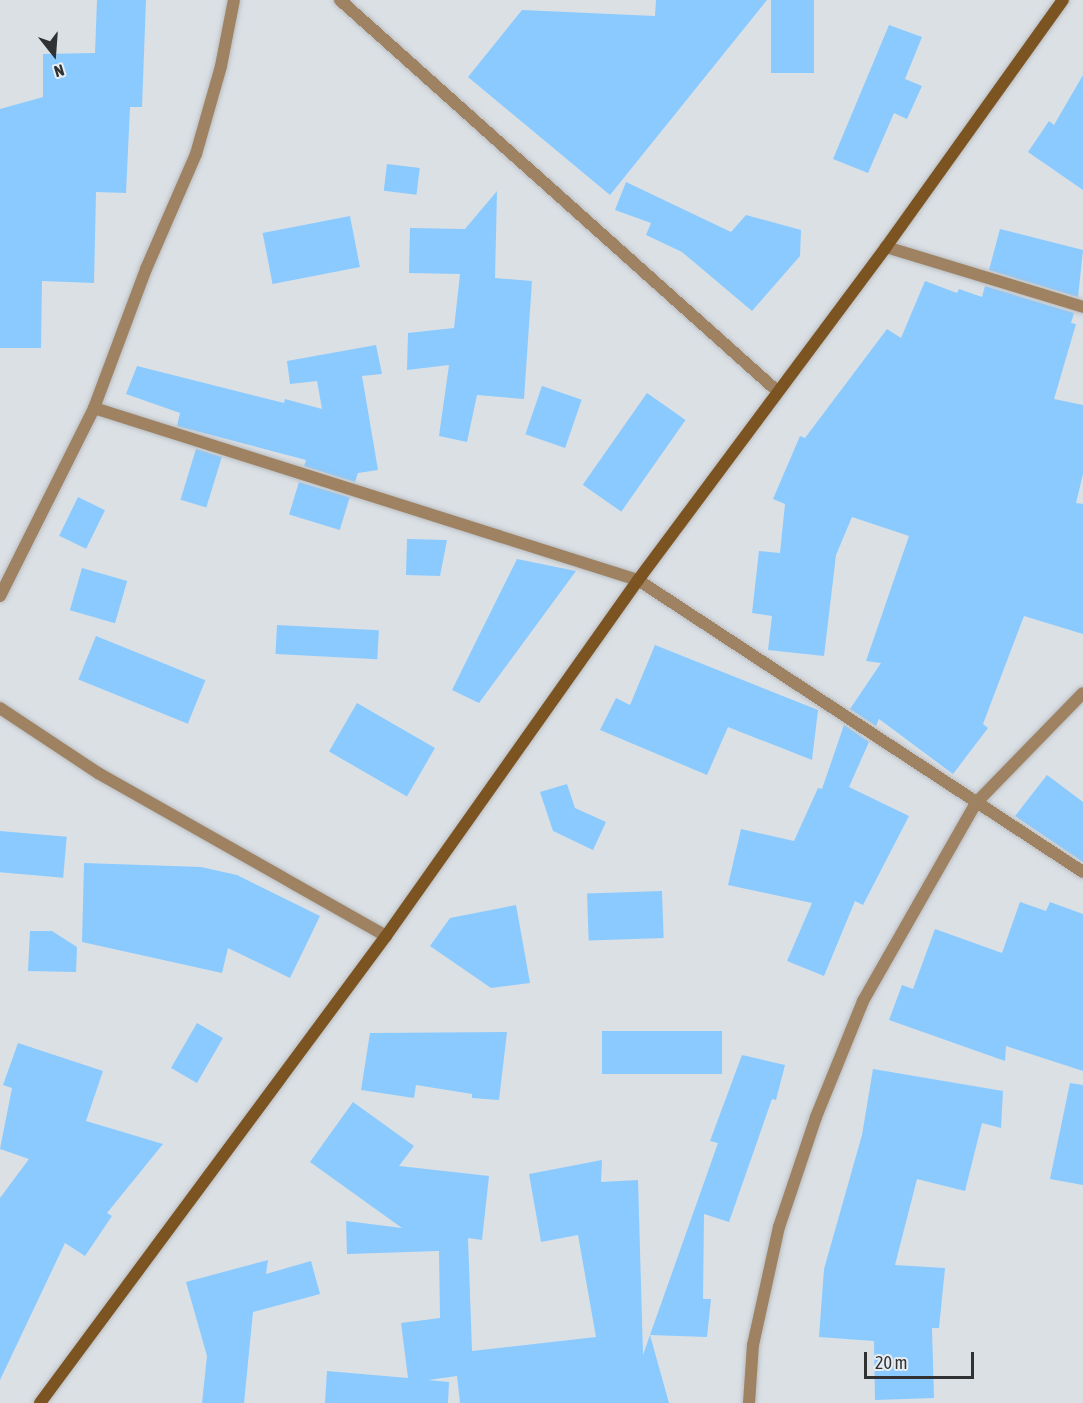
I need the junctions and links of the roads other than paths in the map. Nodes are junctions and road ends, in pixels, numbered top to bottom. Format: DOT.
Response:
graph roads {
  1 [pos="234,0"];
  2 [pos="340,0"];
  3 [pos="1063,0"];
  4 [pos="886,247"];
  5 [pos="1083,307"];
  6 [pos="776,390"];
  7 [pos="94,408"];
  8 [pos="638,580"];
  9 [pos="0,596"];
  10 [pos="1083,693"];
  11 [pos="0,708"];
  12 [pos="976,803"];
  13 [pos="1083,872"];
  14 [pos="386,936"];
  15 [pos="40,1403"];
  16 [pos="749,1403"];
  1 -- 7 [label="street"];
  2 -- 6 [label="street"];
  3 -- 4 [label="main road"];
  4 -- 5 [label="street"];
  4 -- 6 [label="main road"];
  6 -- 8 [label="main road"];
  7 -- 8 [label="street"];
  7 -- 9 [label="street"];
  8 -- 12 [label="street"];
  8 -- 14 [label="main road"];
  10 -- 12 [label="street"];
  11 -- 14 [label="street"];
  12 -- 13 [label="street"];
  12 -- 16 [label="street"];
  14 -- 15 [label="main road"];
}
